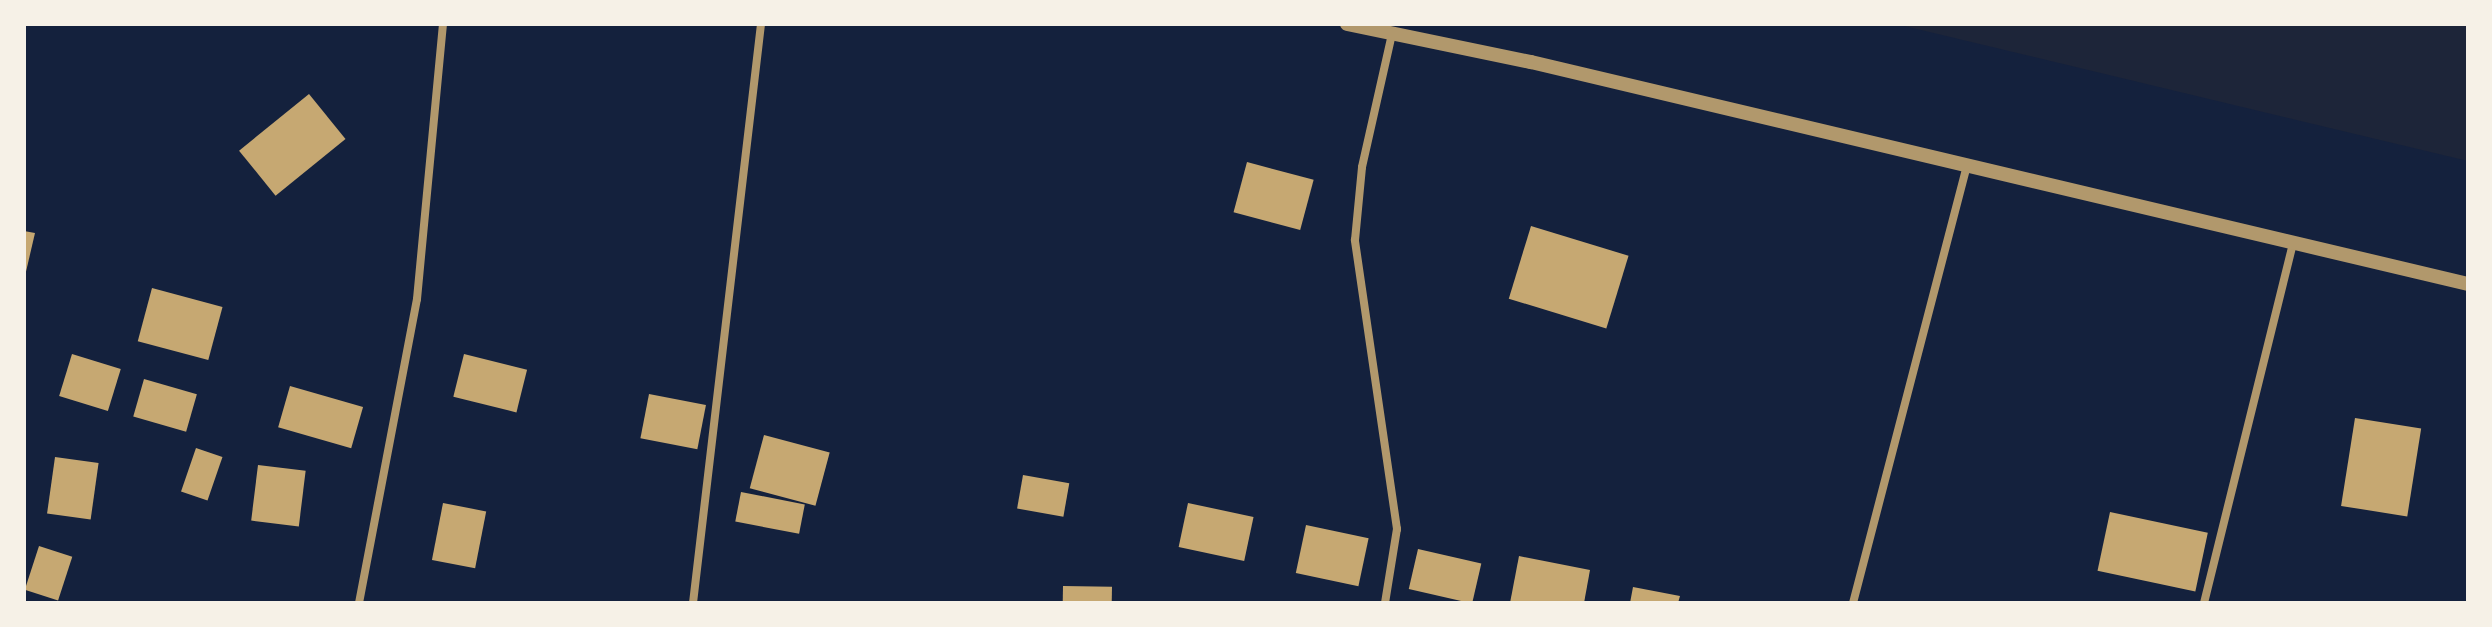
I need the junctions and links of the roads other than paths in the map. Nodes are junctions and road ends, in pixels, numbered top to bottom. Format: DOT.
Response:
graph roads {
  1 [pos="443,24"];
  2 [pos="761,24"];
  3 [pos="1347,24"];
  4 [pos="1392,34"];
  5 [pos="1966,169"];
  6 [pos="2293,243"];
  7 [pos="2468,284"];
  8 [pos="359,603"];
  9 [pos="693,603"];
  10 [pos="1385,603"];
  11 [pos="1853,603"];
  12 [pos="2204,603"];
  1 -- 8 [label="street"];
  2 -- 9 [label="street"];
  3 -- 4 [label="street"];
  4 -- 5 [label="street"];
  4 -- 10 [label="street"];
  5 -- 6 [label="street"];
  5 -- 11 [label="street"];
  6 -- 7 [label="street"];
  6 -- 12 [label="street"];
}
